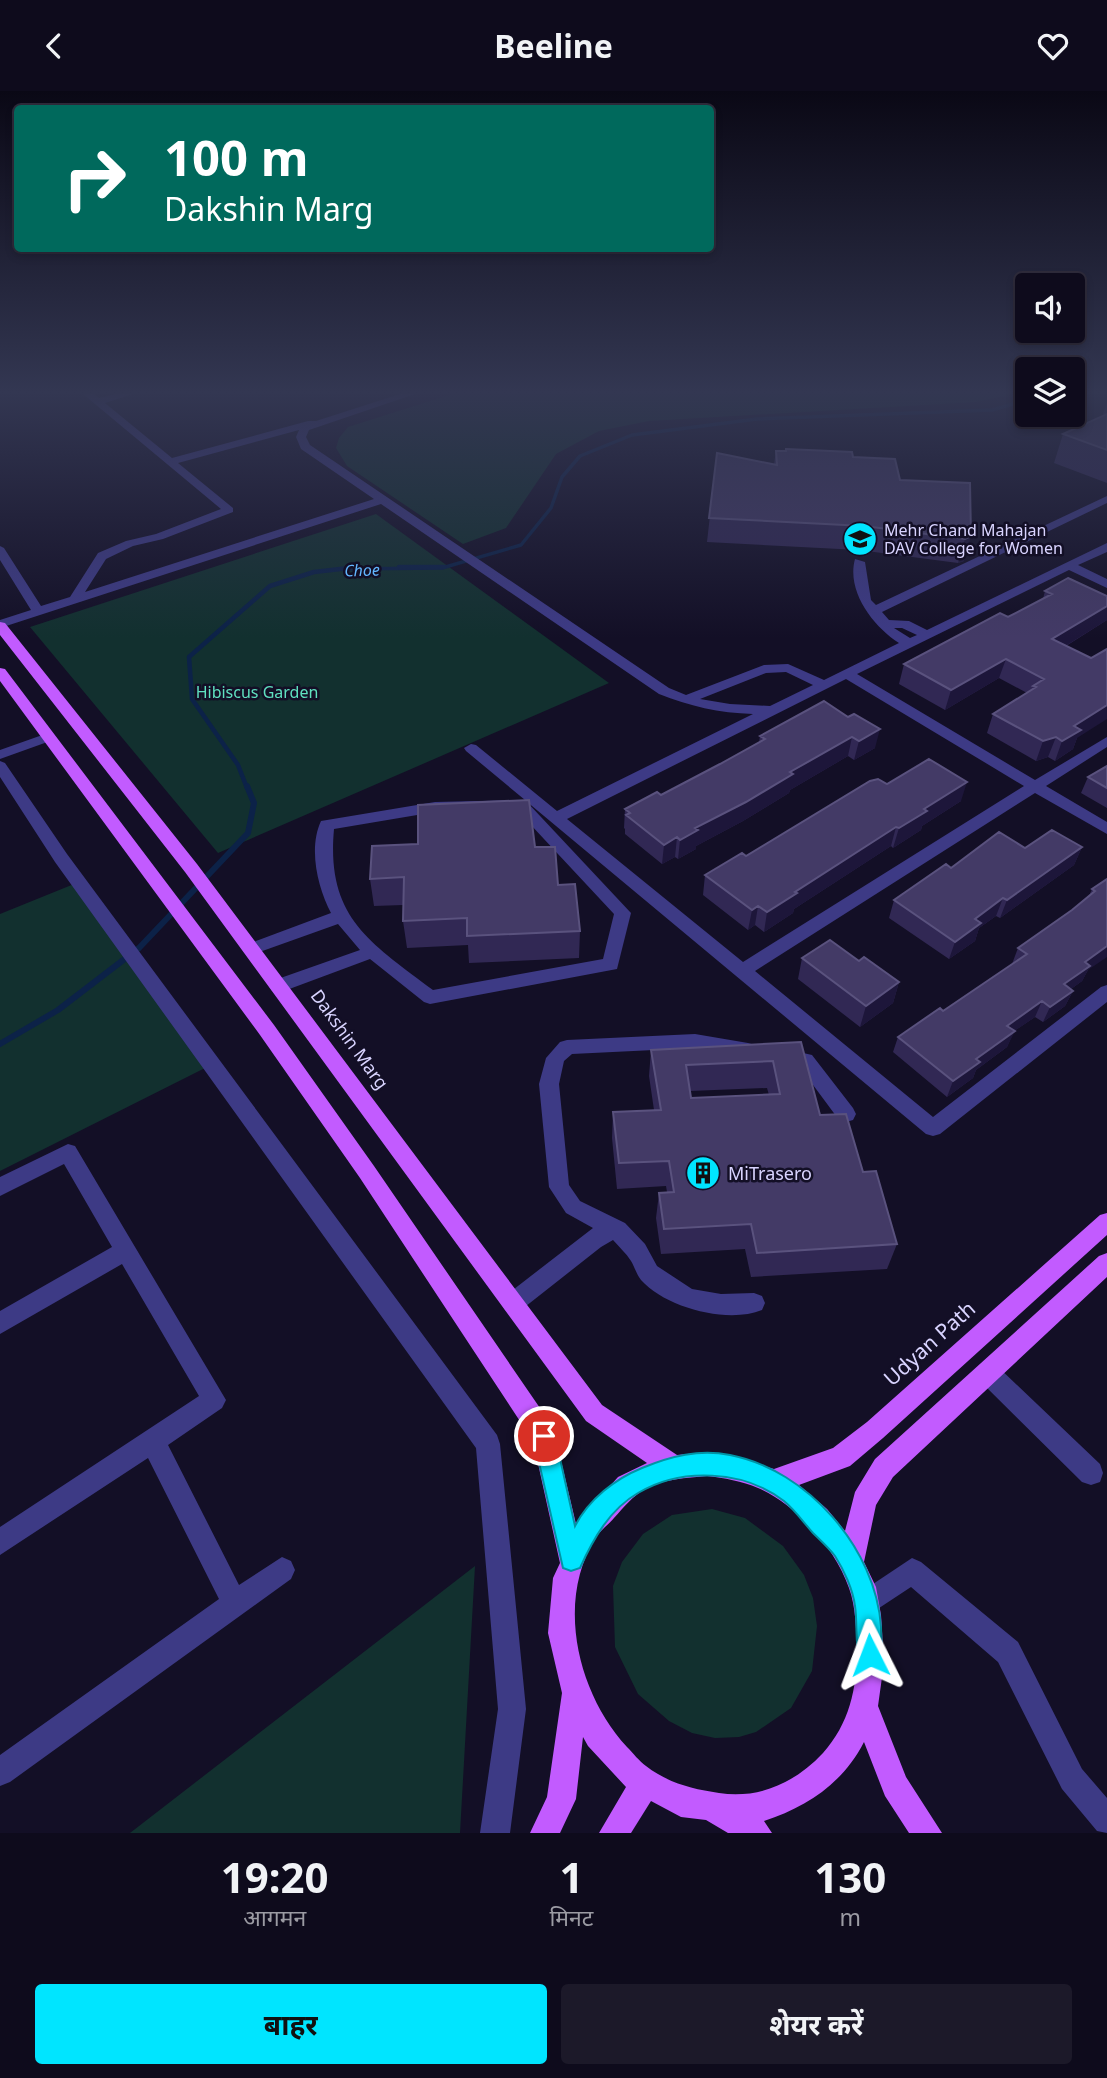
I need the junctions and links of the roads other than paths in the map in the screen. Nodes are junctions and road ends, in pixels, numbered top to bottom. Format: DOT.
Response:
graph roads {
  1 [pos="187,475"];
  2 [pos="346,475"];
  3 [pos="1107,499"];
  4 [pos="382,500"];
  5 [pos="1107,547"];
  6 [pos="0,550"];
  7 [pos="859,562"];
  8 [pos="1070,566"];
  9 [pos="1107,584"];
  10 [pos="75,599"];
  11 [pos="875,610"];
  12 [pos="38,611"];
  13 [pos="886,624"];
  14 [pos="0,625"];
  15 [pos="928,635"];
  16 [pos="910,644"];
  17 [pos="0,672"];
  18 [pos="847,674"];
  19 [pos="824,685"];
  20 [pos="685,700"];
  21 [pos="772,710"];
  22 [pos="48,737"];
  23 [pos="1107,741"];
  24 [pos="471,748"];
  25 [pos="0,755"];
  26 [pos="0,766"];
  27 [pos="1035,787"];
  28 [pos="556,818"];
  29 [pos="1107,829"];
  30 [pos="341,916"];
  31 [pos="251,950"];
  32 [pos="372,952"];
  33 [pos="740,972"];
  34 [pos="278,986"];
  35 [pos="1107,992"];
  36 [pos="846,1114"];
  37 [pos="0,1187"];
  38 [pos="1107,1222"];
  39 [pos="617,1230"];
  40 [pos="126,1250"];
  41 [pos="1107,1263"];
  42 [pos="513,1303"];
  43 [pos="754,1303"];
  44 [pos="0,1322"];
  45 [pos="988,1373"];
  46 [pos="153,1441"];
  47 [pos="673,1467"];
  48 [pos="1091,1473"];
  49 [pos="773,1482"];
  50 [pos="0,1542"];
  51 [pos="571,1559"];
  52 [pos="851,1564"];
  53 [pos="282,1570"];
  54 [pos="867,1603"];
  55 [pos="235,1604"];
  56 [pos="575,1695"];
  57 [pos="865,1708"];
  58 [pos="0,1772"];
  59 [pos="645,1784"];
  60 [pos="716,1811"];
  61 [pos="1107,1821"];
  62 [pos="495,1833"];
  63 [pos="545,1833"];
  64 [pos="614,1833"];
  65 [pos="757,1833"];
  66 [pos="927,1833"];
  1 -- 10 [label="street"];
  2 -- 4 [label="street"];
  3 -- 11 [label="street"];
  4 -- 10 [label="street"];
  4 -- 20 [label="street"];
  5 -- 8 [label="street"];
  6 -- 12 [label="street"];
  7 -- 11 [label="street"];
  8 -- 9 [label="street"];
  8 -- 15 [label="street"];
  10 -- 12 [label="street"];
  11 -- 13 [label="street"];
  12 -- 14 [label="street"];
  13 -- 15 [label="street"];
  13 -- 16 [label="street"];
  14 -- 31 [label="main road, Dakshin Marg"];
  15 -- 16 [label="street"];
  16 -- 18 [label="street"];
  17 -- 22 [label="main road"];
  18 -- 19 [label="street"];
  18 -- 27 [label="street"];
  19 -- 20 [label="street"];
  19 -- 21 [label="street"];
  20 -- 21 [label="street"];
  21 -- 28 [label="street"];
  22 -- 25 [label="street"];
  22 -- 51 [label="main road"];
  23 -- 27 [label="street"];
  24 -- 28 [label="street"];
  26 -- 62 [label="street"];
  27 -- 29 [label="street"];
  27 -- 33 [label="street"];
  28 -- 33 [label="street"];
  30 -- 31 [label="street"];
  30 -- 32 [label="street"];
  30 -- 32 [label="street"];
  31 -- 34 [label="main road, Dakshin Marg"];
  32 -- 34 [label="street"];
  33 -- 35 [label="street"];
  34 -- 42 [label="main road, Dakshin Marg"];
  36 -- 39 [label="street"];
  37 -- 40 [label="street"];
  38 -- 49 [label="main road, Udyan Path"];
  39 -- 42 [label="street"];
  39 -- 43 [label="street"];
  40 -- 44 [label="street"];
  40 -- 46 [label="street"];
  41 -- 45 [label="main road"];
  42 -- 47 [label="main road, Dakshin Marg"];
  45 -- 48 [label="street"];
  45 -- 52 [label="main road"];
  46 -- 50 [label="street"];
  46 -- 55 [label="street"];
  47 -- 49 [label="main road"];
  47 -- 51 [label="main road"];
  49 -- 52 [label="main road"];
  51 -- 56 [label="main road"];
  52 -- 54 [label="main road"];
  53 -- 55 [label="street"];
  54 -- 57 [label="main road"];
  54 -- 61 [label="street"];
  55 -- 58 [label="street"];
  56 -- 59 [label="main road"];
  56 -- 63 [label="main road"];
  57 -- 60 [label="main road"];
  57 -- 66 [label="main road"];
  59 -- 60 [label="main road"];
  59 -- 64 [label="main road"];
  60 -- 65 [label="main road"];
}
